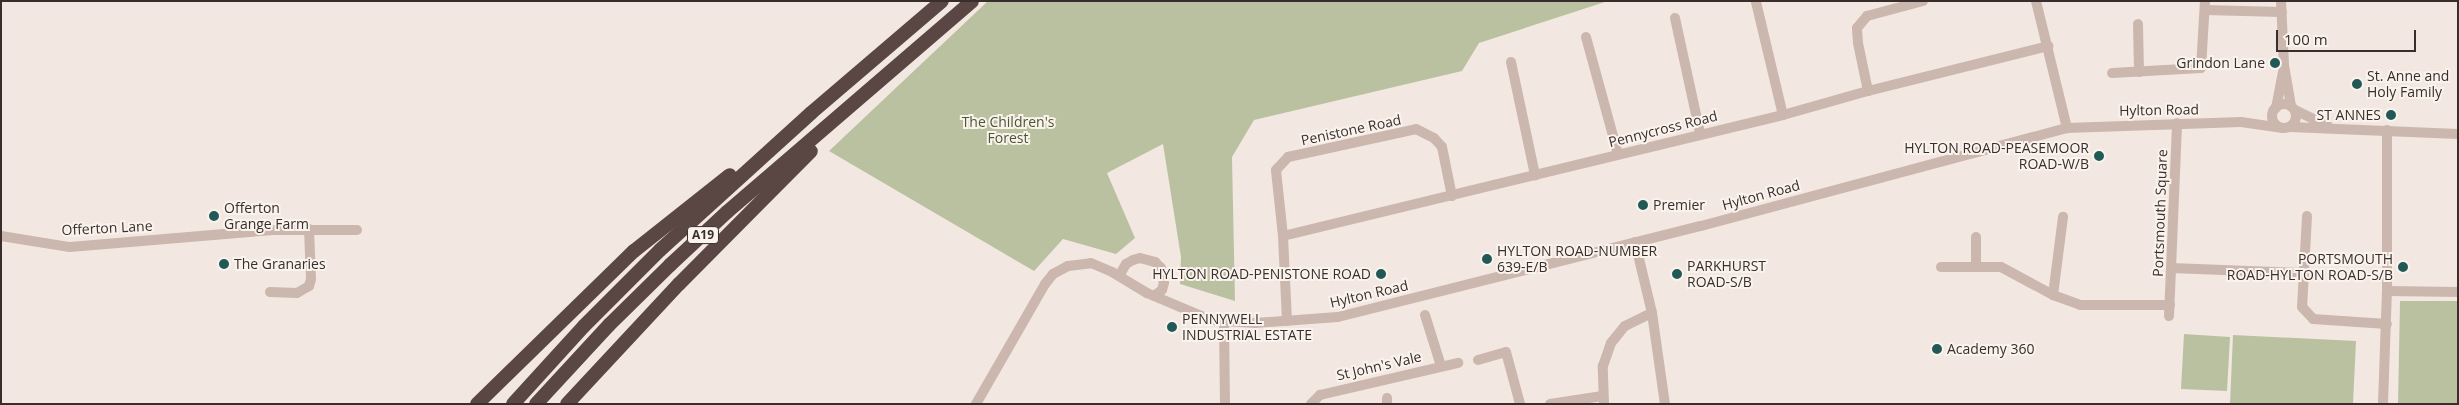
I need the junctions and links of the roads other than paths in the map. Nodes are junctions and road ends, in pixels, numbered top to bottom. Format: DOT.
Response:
graph roads {
  1 [pos="942,1"];
  2 [pos="972,1"];
  3 [pos="1923,1"];
  4 [pos="2036,1"];
  5 [pos="2281,1"];
  6 [pos="1756,2"];
  7 [pos="2205,6"];
  8 [pos="2282,12"];
  9 [pos="1674,18"];
  10 [pos="2138,24"];
  11 [pos="1586,37"];
  12 [pos="2048,46"];
  13 [pos="1511,62"];
  14 [pos="2284,65"];
  15 [pos="2139,72"];
  16 [pos="2112,73"];
  17 [pos="882,79"];
  18 [pos="1868,91"];
  19 [pos="2293,108"];
  20 [pos="2274,110"];
  21 [pos="811,113"];
  22 [pos="1783,115"];
  23 [pos="2248,122"];
  24 [pos="2177,123"];
  25 [pos="2067,128"];
  26 [pos="2286,128"];
  27 [pos="2331,128"];
  28 [pos="2387,130"];
  29 [pos="1700,133"];
  30 [pos="2458,134"];
  31 [pos="1618,154"];
  32 [pos="1535,175"];
  33 [pos="1452,196"];
  34 [pos="2307,216"];
  35 [pos="2062,218"];
  36 [pos="309,229"];
  37 [pos="357,230"];
  38 [pos="1,236"];
  39 [pos="1283,236"];
  40 [pos="1976,237"];
  41 [pos="1635,242"];
  42 [pos="1941,267"];
  43 [pos="1976,267"];
  44 [pos="2171,268"];
  45 [pos="2304,273"];
  46 [pos="1119,276"];
  47 [pos="2387,291"];
  48 [pos="270,292"];
  49 [pos="2458,292"];
  50 [pos="2053,295"];
  51 [pos="1154,296"];
  52 [pos="2170,305"];
  53 [pos="1652,313"];
  54 [pos="1425,315"];
  55 [pos="2169,316"];
  56 [pos="1287,321"];
  57 [pos="1224,323"];
  58 [pos="2387,324"];
  59 [pos="1478,360"];
  60 [pos="1458,363"];
  61 [pos="1441,366"];
  62 [pos="1603,400"];
  63 [pos="477,404"];
  64 [pos="513,404"];
  65 [pos="536,404"];
  66 [pos="567,404"];
  67 [pos="976,404"];
  68 [pos="1225,404"];
  69 [pos="1311,404"];
  70 [pos="1520,404"];
  71 [pos="1550,404"];
  72 [pos="1665,404"];
  73 [pos="2383,404"];
  1 -- 21 [label="highway, A19"];
  2 -- 17 [label="highway, A19"];
  3 -- 18 [label="street"];
  4 -- 12 [label="street"];
  5 -- 8 [label="street"];
  6 -- 22 [label="street"];
  7 -- 8 [label="street"];
  7 -- 15 [label="street"];
  8 -- 14 [label="street"];
  9 -- 29 [label="street"];
  10 -- 15 [label="street"];
  11 -- 31 [label="street"];
  12 -- 18 [label="street, Pennycross Road"];
  12 -- 25 [label="street"];
  13 -- 32 [label="street"];
  14 -- 19 [label="street"];
  14 -- 20 [label="street"];
  15 -- 16 [label="street"];
  17 -- 65 [label="highway, A19"];
  17 -- 66 [label="highway"];
  18 -- 22 [label="street, Pennycross Road"];
  19 -- 20 [label="street"];
  19 -- 26 [label="street"];
  19 -- 27 [label="street, Hylton Road"];
  20 -- 23 [label="street, Hylton Road"];
  20 -- 26 [label="street"];
  21 -- 63 [label="highway"];
  21 -- 64 [label="highway, A19"];
  22 -- 29 [label="street, Pennycross Road"];
  23 -- 24 [label="street, Hylton Road"];
  23 -- 26 [label="street, Hylton Road"];
  24 -- 25 [label="street, Hylton Road"];
  24 -- 44 [label="street, Portsmouth Square"];
  25 -- 41 [label="street, Hylton Road"];
  26 -- 27 [label="street, Hylton Road"];
  27 -- 28 [label="street, Hylton Road"];
  28 -- 30 [label="street, Hylton Road"];
  28 -- 47 [label="street"];
  29 -- 31 [label="street, Pennycross Road"];
  31 -- 32 [label="street, Pennycross Road"];
  32 -- 33 [label="street, Pennycross Road"];
  33 -- 39 [label="street, Pennycross Road"];
  33 -- 39 [label="street, Penistone Road"];
  34 -- 45 [label="street"];
  35 -- 50 [label="street"];
  36 -- 37 [label="street"];
  36 -- 38 [label="street, Offerton Lane"];
  36 -- 48 [label="street"];
  39 -- 56 [label="street, Penistone Road"];
  40 -- 43 [label="street"];
  41 -- 53 [label="street"];
  41 -- 56 [label="street, Hylton Road"];
  42 -- 43 [label="street"];
  43 -- 50 [label="street"];
  44 -- 45 [label="street"];
  44 -- 52 [label="street, Portsmouth Square"];
  45 -- 58 [label="street"];
  46 -- 51 [label="street, Hylton Road"];
  46 -- 51 [label="street"];
  46 -- 67 [label="street, Hylton Road"];
  47 -- 49 [label="street"];
  47 -- 58 [label="street"];
  50 -- 52 [label="street"];
  51 -- 57 [label="street, Hylton Road"];
  52 -- 55 [label="street, Portsmouth Square"];
  53 -- 62 [label="street"];
  53 -- 72 [label="street"];
  54 -- 61 [label="street"];
  56 -- 57 [label="street, Hylton Road"];
  57 -- 68 [label="street"];
  58 -- 73 [label="street"];
  59 -- 70 [label="street"];
  60 -- 61 [label="street, St John's Vale"];
  61 -- 69 [label="street, St John's Vale"];
  62 -- 71 [label="street"];
}
